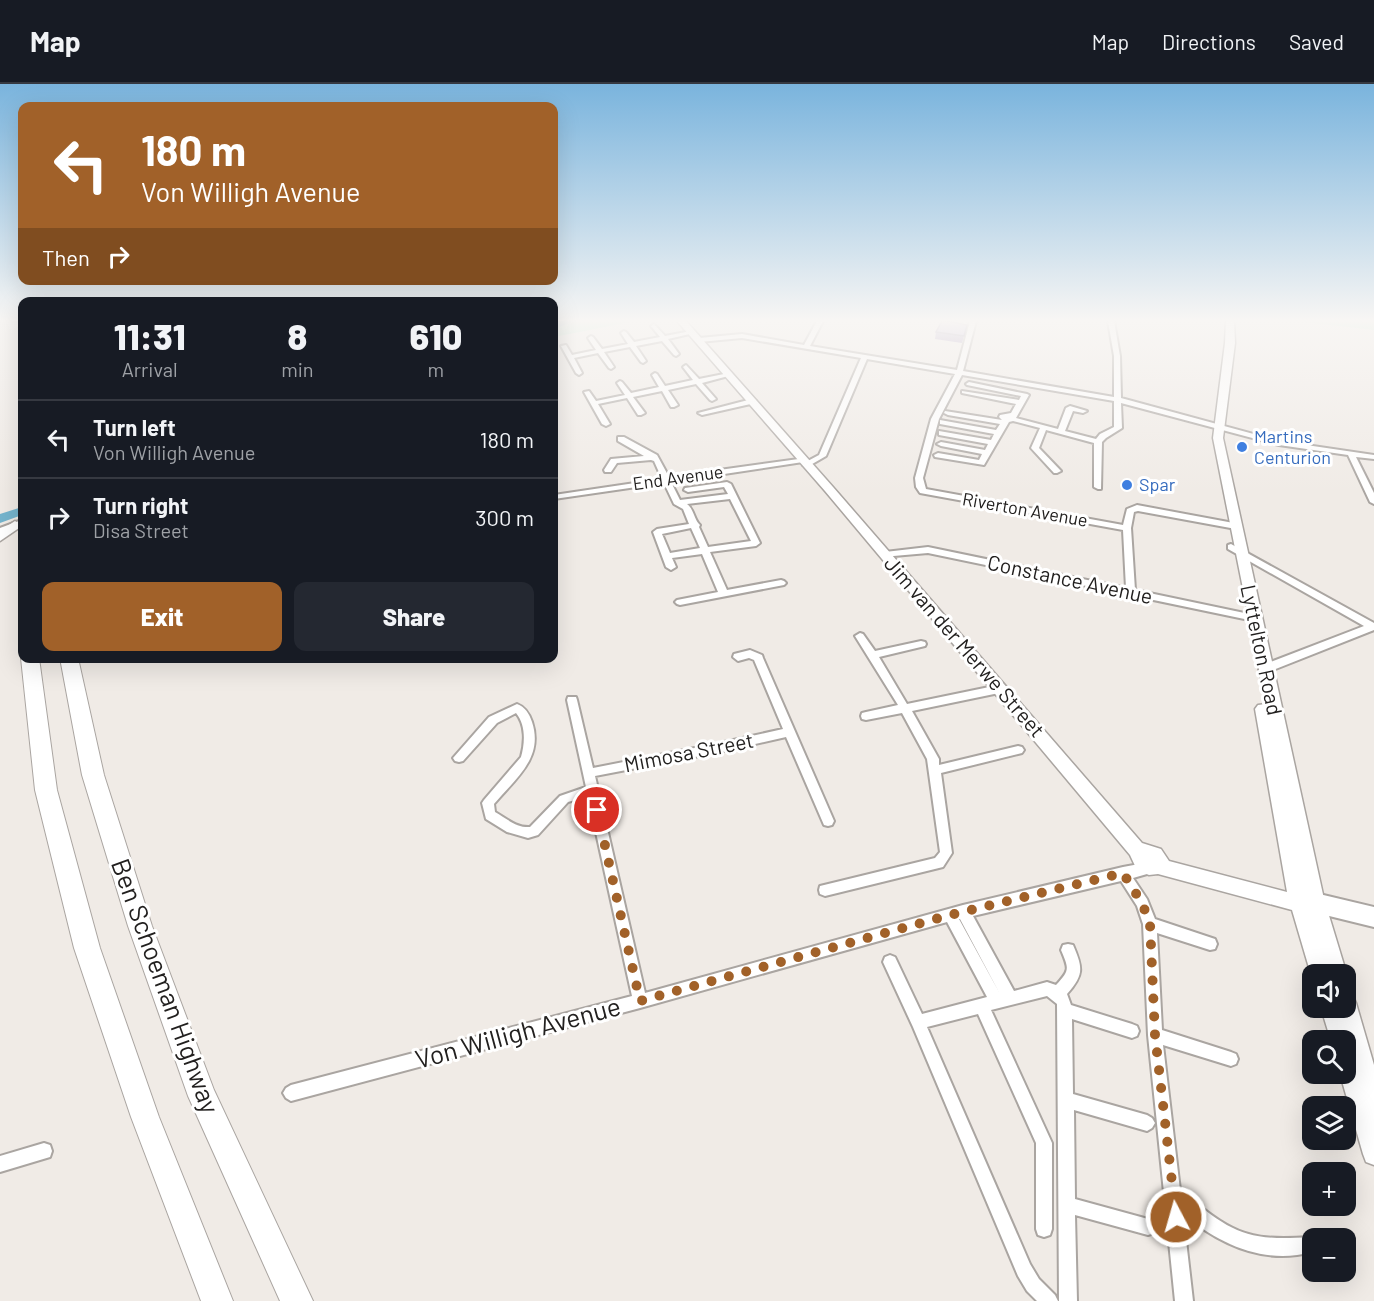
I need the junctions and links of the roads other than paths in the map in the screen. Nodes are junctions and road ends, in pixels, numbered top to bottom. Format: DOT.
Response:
graph roads {
  1 [pos="657,378"];
  2 [pos="695,378"];
  3 [pos="717,378"];
  4 [pos="731,378"];
  5 [pos="856,378"];
  6 [pos="957,378"];
  7 [pos="982,378"];
  8 [pos="1118,378"];
  9 [pos="1220,378"];
  10 [pos="1223,378"];
  11 [pos="698,382"];
  12 [pos="620,383"];
  13 [pos="969,384"];
  14 [pos="664,388"];
  15 [pos="964,392"];
  16 [pos="587,393"];
  17 [pos="629,396"];
  18 [pos="712,399"];
  19 [pos="1119,400"];
  20 [pos="752,401"];
  21 [pos="594,403"];
  22 [pos="1022,403"];
  23 [pos="674,405"];
  24 [pos="1061,406"];
  25 [pos="1070,408"];
  26 [pos="1083,411"];
  27 [pos="641,413"];
  28 [pos="702,413"];
  29 [pos="948,413"];
  30 [pos="1009,420"];
  31 [pos="943,422"];
  32 [pos="606,424"];
  33 [pos="1214,424"];
  34 [pos="1044,427"];
  35 [pos="1059,430"];
  36 [pos="942,433"];
  37 [pos="999,433"];
  38 [pos="621,439"];
  39 [pos="1099,440"];
  40 [pos="994,443"];
  41 [pos="941,444"];
  42 [pos="987,453"];
  43 [pos="1351,454"];
  44 [pos="938,455"];
  45 [pos="654,456"];
  46 [pos="1374,457"];
  47 [pos="805,462"];
  48 [pos="608,470"];
  49 [pos="1057,471"];
  50 [pos="667,480"];
  51 [pos="1098,487"];
  52 [pos="688,490"];
  53 [pos="558,496"];
  54 [pos="733,496"];
  55 [pos="1374,502"];
  56 [pos="678,504"];
  57 [pos="18,524"];
  58 [pos="18,525"];
  59 [pos="696,525"];
  60 [pos="1231,525"];
  61 [pos="1127,528"];
  62 [pos="0,531"];
  63 [pos="0,537"];
  64 [pos="706,550"];
  65 [pos="1236,550"];
  66 [pos="885,555"];
  67 [pos="667,556"];
  68 [pos="672,567"];
  69 [pos="781,583"];
  70 [pos="1131,593"];
  71 [pos="724,594"];
  72 [pos="680,602"];
  73 [pos="1249,617"];
  74 [pos="1372,627"];
  75 [pos="860,636"];
  76 [pos="921,644"];
  77 [pos="873,655"];
  78 [pos="738,657"];
  79 [pos="31,663"];
  80 [pos="70,663"];
  81 [pos="1264,669"];
  82 [pos="999,688"];
  83 [pos="572,700"];
  84 [pos="905,709"];
  85 [pos="866,716"];
  86 [pos="789,732"];
  87 [pos="1018,750"];
  88 [pos="459,758"];
  89 [pos="936,770"];
  90 [pos="589,772"];
  91 [pos="593,789"];
  92 [pos="828,821"];
  93 [pos="1143,862"];
  94 [pos="825,890"];
  95 [pos="1308,902"];
  96 [pos="957,913"];
  97 [pos="1374,913"];
  98 [pos="1374,921"];
  99 [pos="1150,924"];
  100 [pos="1210,944"];
  101 [pos="1068,950"];
  102 [pos="891,962"];
  103 [pos="1319,964"];
  104 [pos="1333,964"];
  105 [pos="1058,993"];
  106 [pos="640,1001"];
  107 [pos="996,1001"];
  108 [pos="1065,1010"];
  109 [pos="1350,1018"];
  110 [pos="918,1022"];
  111 [pos="1132,1031"];
  112 [pos="1155,1035"];
  113 [pos="1231,1059"];
  114 [pos="1354,1084"];
  115 [pos="291,1093"];
  116 [pos="1067,1100"];
  117 [pos="1374,1103"];
  118 [pos="1147,1123"];
  119 [pos="44,1151"];
  120 [pos="1374,1154"];
  121 [pos="0,1164"];
  122 [pos="1174,1196"];
  123 [pos="1068,1205"];
  124 [pos="1148,1227"];
  125 [pos="1044,1229"];
  126 [pos="1302,1246"];
  127 [pos="296,1297"];
  128 [pos="217,1301"];
  129 [pos="1049,1301"];
  130 [pos="1068,1301"];
  131 [pos="1184,1301"];
  1 -- 14 [label="street"];
  2 -- 11 [label="street"];
  3 -- 11 [label="street"];
  4 -- 20 [label="main road, Jim van der Merwe Street"];
  5 -- 47 [label="street"];
  6 -- 61 [label="street, Riverton Avenue"];
  7 -- 19 [label="street"];
  8 -- 19 [label="street"];
  9 -- 33 [label="main road, Lyttelton Road"];
  10 -- 33 [label="main road, Lyttelton Road"];
  11 -- 14 [label="street"];
  11 -- 18 [label="street"];
  12 -- 17 [label="street"];
  13 -- 22 [label="street"];
  14 -- 17 [label="street"];
  14 -- 23 [label="street"];
  15 -- 22 [label="street"];
  16 -- 21 [label="street"];
  17 -- 21 [label="street"];
  17 -- 27 [label="street"];
  19 -- 33 [label="street"];
  19 -- 39 [label="street"];
  20 -- 28 [label="street"];
  20 -- 47 [label="main road, Jim van der Merwe Street"];
  21 -- 32 [label="street"];
  22 -- 30 [label="street"];
  24 -- 25 [label="street"];
  25 -- 26 [label="street"];
  25 -- 35 [label="street"];
  29 -- 30 [label="street"];
  30 -- 34 [label="street"];
  30 -- 37 [label="street"];
  31 -- 37 [label="street"];
  33 -- 43 [label="street"];
  33 -- 60 [label="main road, Lyttelton Road"];
  34 -- 35 [label="street"];
  34 -- 49 [label="street"];
  35 -- 39 [label="street"];
  36 -- 40 [label="street"];
  37 -- 40 [label="street"];
  38 -- 45 [label="street"];
  39 -- 51 [label="street"];
  40 -- 42 [label="street"];
  41 -- 42 [label="street"];
  42 -- 44 [label="street"];
  43 -- 46 [label="street"];
  43 -- 55 [label="street"];
  45 -- 48 [label="street"];
  45 -- 50 [label="street"];
  47 -- 50 [label="street, End Avenue"];
  47 -- 66 [label="main road, Jim van der Merwe Street"];
  50 -- 53 [label="street, End Avenue"];
  50 -- 56 [label="street"];
  52 -- 54 [label="street"];
  54 -- 56 [label="street"];
  54 -- 64 [label="street"];
  56 -- 59 [label="street"];
  57 -- 62 [label="street"];
  58 -- 63 [label="main road"];
  59 -- 64 [label="street"];
  59 -- 67 [label="street"];
  60 -- 61 [label="street"];
  60 -- 65 [label="main road, Lyttelton Road"];
  61 -- 70 [label="street"];
  64 -- 67 [label="street"];
  64 -- 71 [label="street"];
  65 -- 73 [label="main road, Lyttelton Road"];
  65 -- 74 [label="street"];
  66 -- 70 [label="street, Constance Avenue"];
  66 -- 82 [label="main road, Jim van der Merwe Street"];
  67 -- 68 [label="street"];
  69 -- 71 [label="street"];
  70 -- 73 [label="street, Constance Avenue"];
  71 -- 72 [label="street"];
  73 -- 81 [label="main road, Lyttelton Road"];
  73 -- 95 [label="main road, Lyttelton Road"];
  74 -- 81 [label="street"];
  75 -- 77 [label="street"];
  76 -- 77 [label="street"];
  77 -- 84 [label="street"];
  78 -- 86 [label="street"];
  79 -- 128 [label="highway"];
  80 -- 127 [label="highway, Ben Schoeman Highway"];
  81 -- 95 [label="main road, Lyttelton Road"];
  82 -- 84 [label="street"];
  82 -- 93 [label="main road, Jim van der Merwe Street"];
  83 -- 90 [label="street"];
  84 -- 85 [label="street"];
  84 -- 89 [label="street"];
  86 -- 90 [label="street, Mimosa Street"];
  86 -- 92 [label="street"];
  87 -- 89 [label="street"];
  88 -- 91 [label="street"];
  89 -- 94 [label="street"];
  90 -- 91 [label="street"];
  91 -- 106 [label="street"];
  93 -- 95 [label="main road, Von Willigh Avenue"];
  93 -- 96 [label="street, Von Willigh Avenue"];
  93 -- 99 [label="street, Jim van der Merwe Street"];
  95 -- 97 [label="street, Von Willigh Avenue"];
  95 -- 98 [label="street, Von Willigh Avenue"];
  95 -- 103 [label="main road, Lyttelton Road"];
  95 -- 104 [label="main road, Lyttelton Road"];
  96 -- 106 [label="street, Von Willigh Avenue"];
  96 -- 107 [label="street"];
  99 -- 100 [label="street"];
  99 -- 112 [label="street, Jim van der Merwe Street"];
  101 -- 105 [label="street"];
  102 -- 110 [label="street"];
  105 -- 107 [label="street"];
  105 -- 108 [label="street"];
  106 -- 115 [label="street, Von Willigh Avenue"];
  107 -- 110 [label="street"];
  107 -- 125 [label="street"];
  108 -- 111 [label="street"];
  108 -- 116 [label="street"];
  109 -- 117 [label="main road"];
  110 -- 129 [label="street"];
  112 -- 113 [label="street"];
  112 -- 122 [label="street, Jim van der Merwe Street"];
  114 -- 120 [label="main road"];
  116 -- 118 [label="street"];
  116 -- 123 [label="street"];
  119 -- 121 [label="street"];
  122 -- 126 [label="street"];
  122 -- 131 [label="street, Jim van der Merwe Street"];
  123 -- 124 [label="street"];
  123 -- 130 [label="street"];
}
